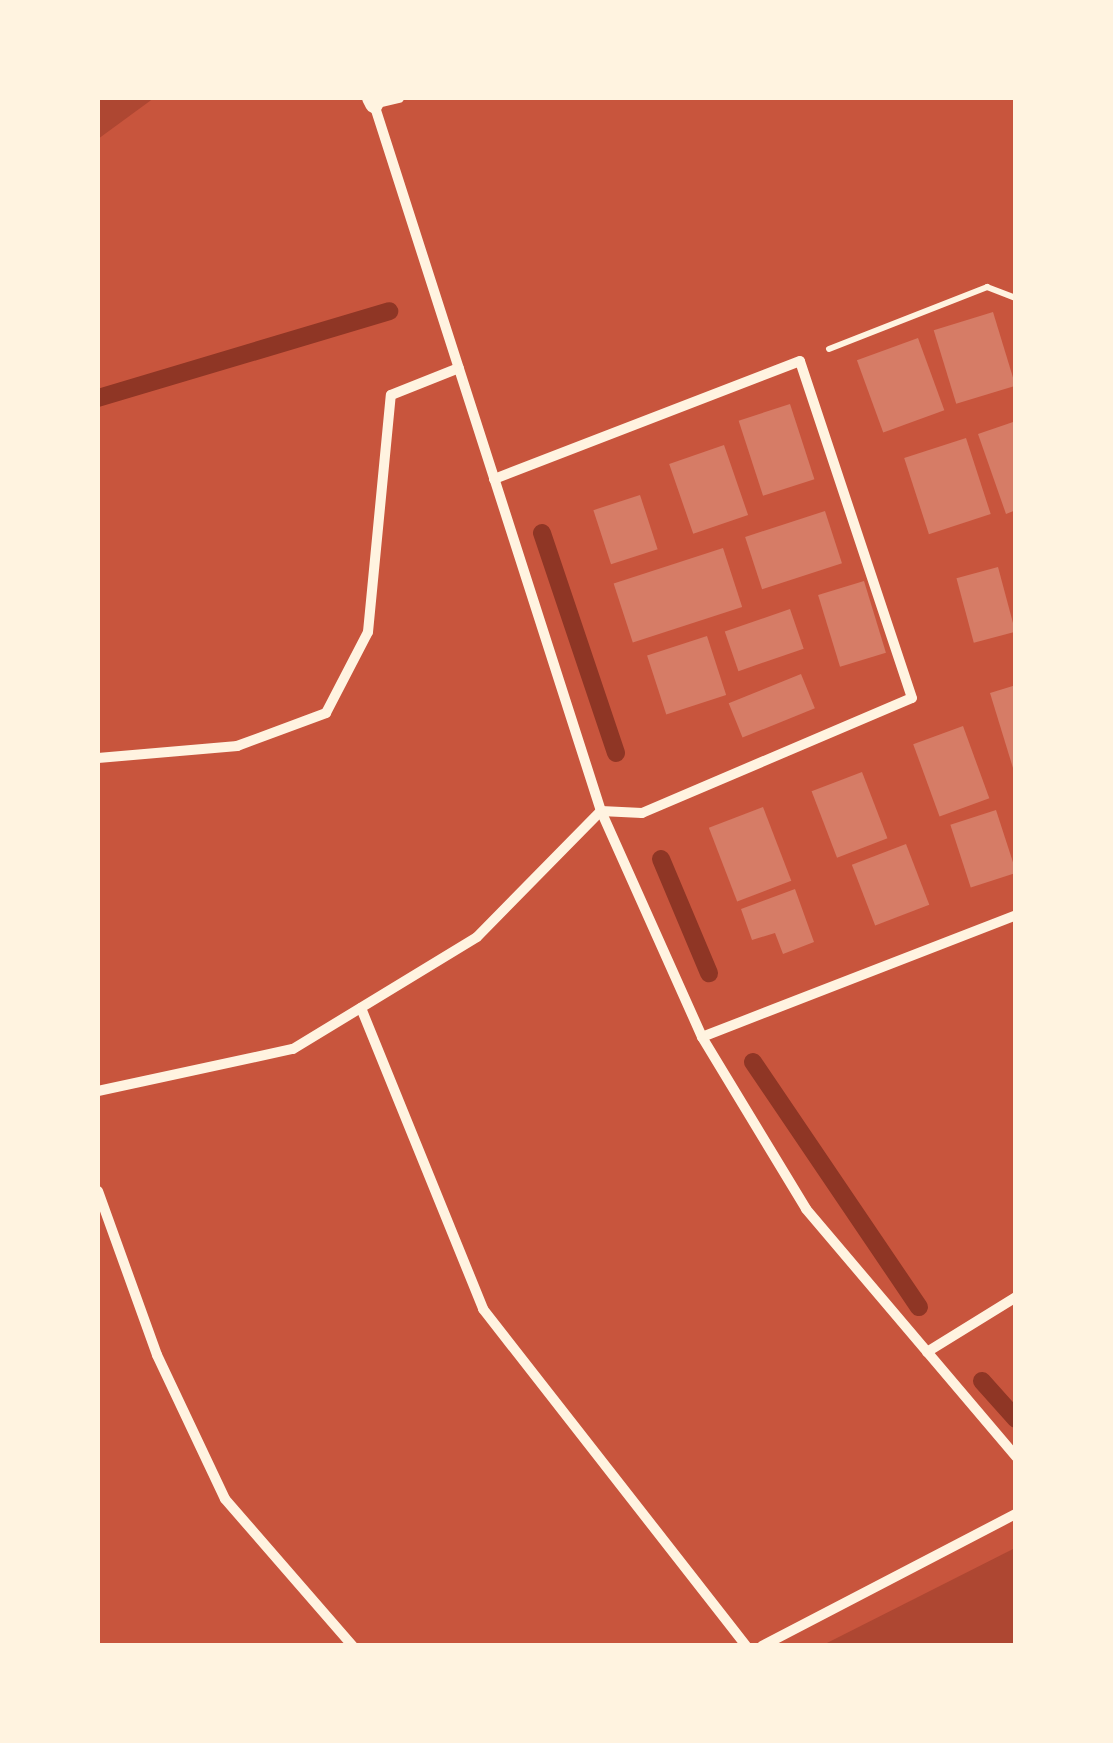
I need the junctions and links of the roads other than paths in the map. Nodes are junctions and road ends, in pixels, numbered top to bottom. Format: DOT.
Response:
graph roads {
  1 [pos="399,98"];
  2 [pos="372,101"];
  3 [pos="459,368"];
  4 [pos="494,478"];
  5 [pos="98,758"];
  6 [pos="601,810"];
  7 [pos="1016,915"];
  8 [pos="361,1008"];
  9 [pos="702,1037"];
  10 [pos="98,1091"];
  11 [pos="98,1191"];
  12 [pos="1016,1297"];
  13 [pos="927,1352"];
  14 [pos="1016,1457"];
  15 [pos="1016,1514"];
  16 [pos="353,1646"];
  17 [pos="746,1646"];
  18 [pos="762,1646"];
  1 -- 2 [label="street"];
  2 -- 3 [label="street"];
  3 -- 4 [label="street"];
  3 -- 5 [label="street"];
  4 -- 6 [label="street"];
  4 -- 6 [label="street"];
  6 -- 8 [label="street"];
  6 -- 9 [label="street"];
  7 -- 9 [label="street"];
  8 -- 10 [label="street"];
  8 -- 17 [label="street"];
  9 -- 13 [label="street"];
  11 -- 16 [label="street"];
  12 -- 13 [label="street"];
  13 -- 14 [label="street"];
  15 -- 18 [label="street"];
}
